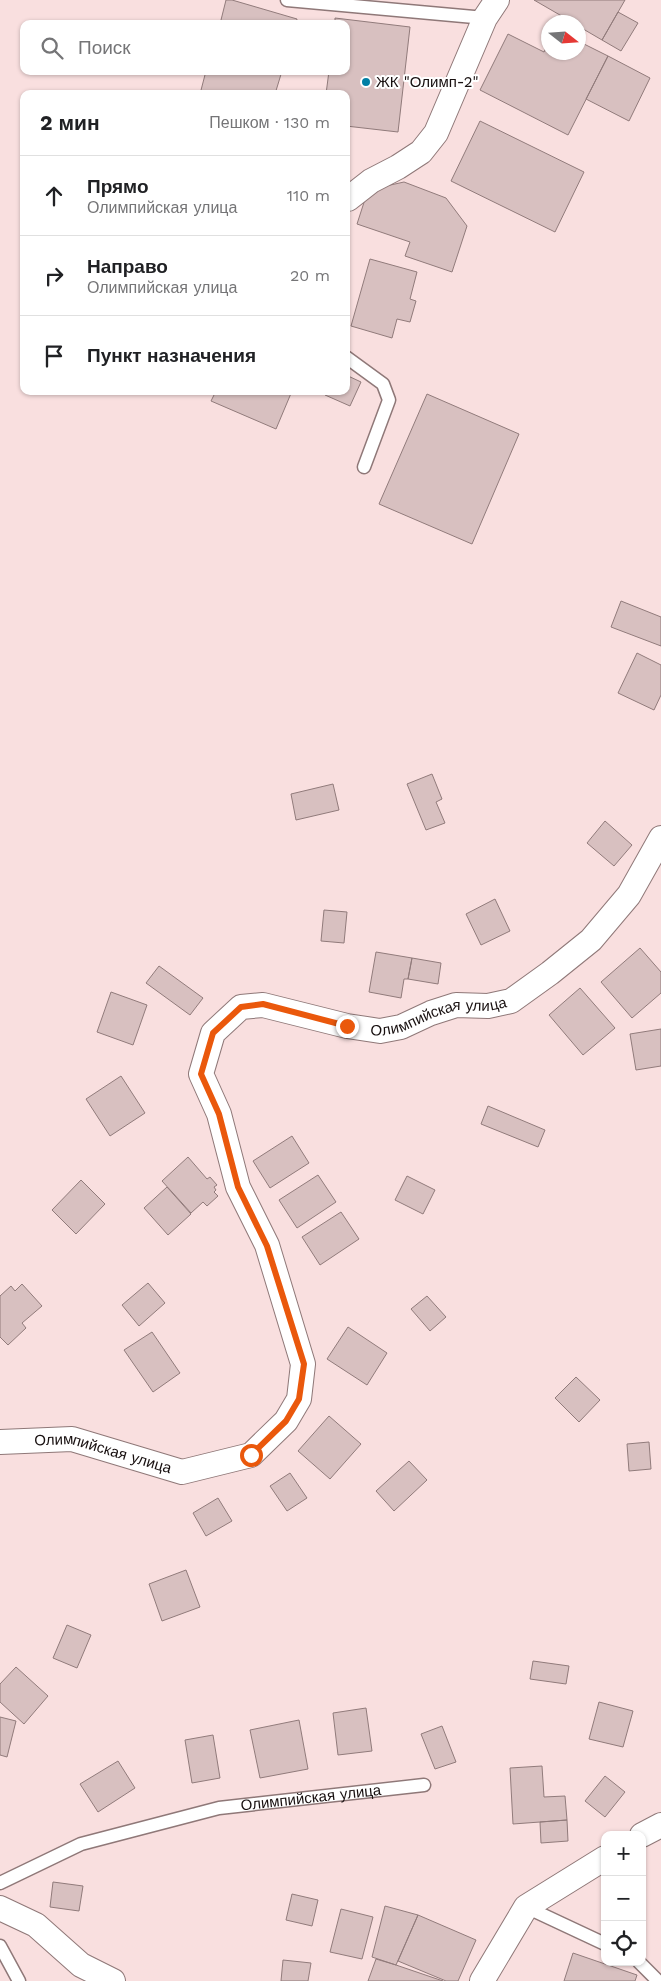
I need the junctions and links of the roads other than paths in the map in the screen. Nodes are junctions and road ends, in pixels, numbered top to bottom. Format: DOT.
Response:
graph roads {
  1 [pos="287,0"];
  2 [pos="491,9"];
  3 [pos="350,199"];
  4 [pos="350,360"];
  5 [pos="364,468"];
  6 [pos="661,838"];
  7 [pos="0,1442"];
  8 [pos="424,1785"];
  9 [pos="661,1825"];
  10 [pos="646,1833"];
  11 [pos="601,1860"];
  12 [pos="0,1883"];
  13 [pos="526,1907"];
  14 [pos="0,1908"];
  15 [pos="601,1942"];
  16 [pos="0,1946"];
  17 [pos="643,1966"];
  18 [pos="19,1981"];
  19 [pos="113,1981"];
  20 [pos="482,1981"];
  21 [pos="658,1981"];
  1 -- 2 [label="lane"];
  2 -- 3 [label="street"];
  4 -- 5 [label="lane"];
  6 -- 7 [label="street, Олимпийская улица"];
  8 -- 12 [label="lane, Олимпийская улица"];
  9 -- 10 [label="street"];
  11 -- 13 [label="street"];
  13 -- 15 [label="lane"];
  13 -- 20 [label="street"];
  14 -- 19 [label="street"];
  16 -- 18 [label="lane"];
  17 -- 21 [label="lane"];
}
